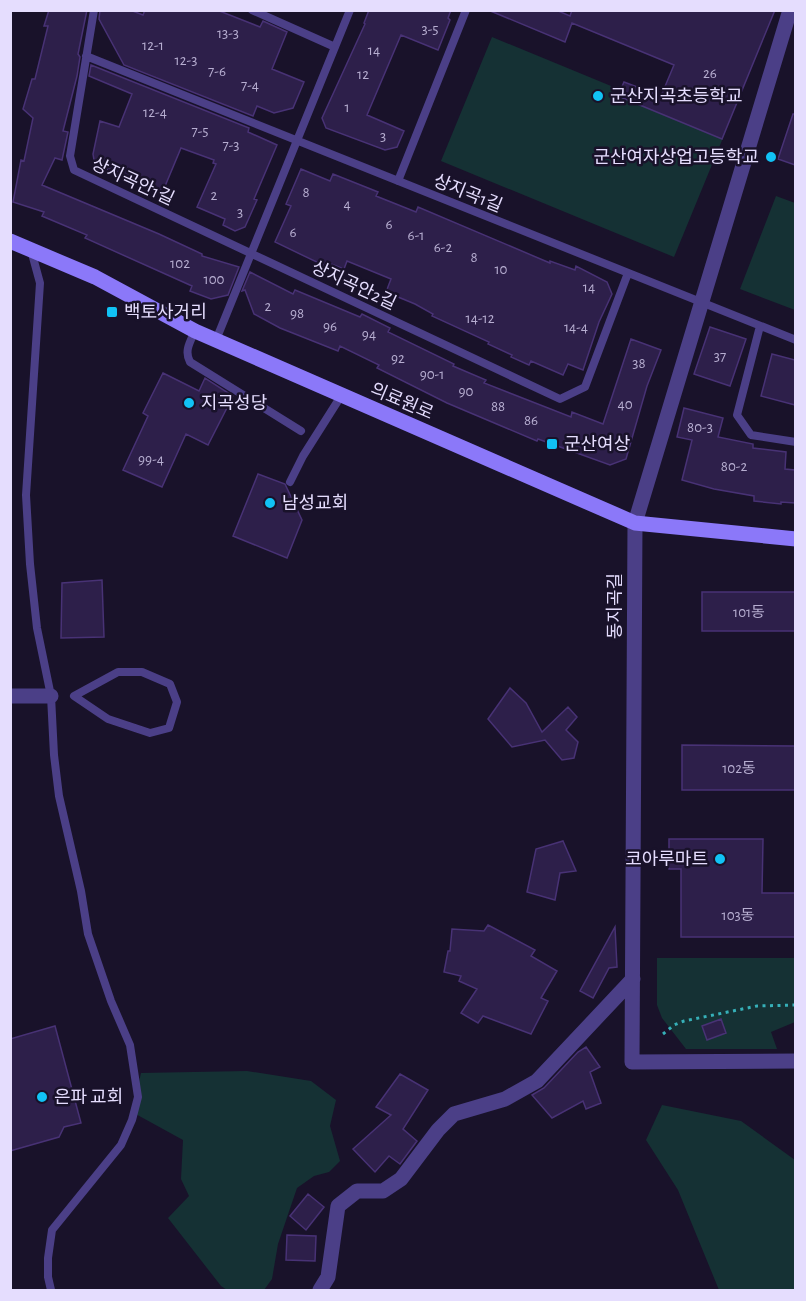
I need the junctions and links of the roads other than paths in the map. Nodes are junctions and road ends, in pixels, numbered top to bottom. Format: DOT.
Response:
graph roads {
  1 [pos="94,10"];
  2 [pos="252,10"];
  3 [pos="350,10"];
  4 [pos="466,10"];
  5 [pos="790,10"];
  6 [pos="335,46"];
  7 [pos="86,56"];
  8 [pos="297,140"];
  9 [pos="398,181"];
  10 [pos="10,241"];
  11 [pos="32,250"];
  12 [pos="251,254"];
  13 [pos="628,273"];
  14 [pos="703,303"];
  15 [pos="760,326"];
  16 [pos="195,331"];
  17 [pos="216,340"];
  18 [pos="795,340"];
  19 [pos="341,396"];
  20 [pos="301,431"];
  21 [pos="795,442"];
  22 [pos="290,482"];
  23 [pos="635,523"];
  24 [pos="795,539"];
  25 [pos="10,696"];
  26 [pos="51,696"];
  27 [pos="74,696"];
  28 [pos="633,979"];
  29 [pos="795,1061"];
  30 [pos="51,1290"];
  31 [pos="320,1290"];
  1 -- 7 [label="lane, 상지곡안1길"];
  2 -- 6 [label="lane"];
  3 -- 6 [label="lane"];
  4 -- 9 [label="lane"];
  5 -- 14 [label="street, 동지곡길"];
  6 -- 8 [label="lane"];
  7 -- 8 [label="lane"];
  7 -- 12 [label="lane, 상지곡안1길"];
  8 -- 9 [label="lane, 상지곡1길"];
  8 -- 12 [label="lane"];
  9 -- 13 [label="lane, 상지곡1길"];
  10 -- 11 [label="street, 의료원로"];
  11 -- 16 [label="street, 의료원로"];
  11 -- 26 [label="lane"];
  12 -- 13 [label="lane, 상지곡안2길"];
  12 -- 17 [label="lane"];
  13 -- 14 [label="lane, 상지곡1길"];
  14 -- 15 [label="lane, 상지곡1길"];
  14 -- 23 [label="street, 동지곡길"];
  15 -- 18 [label="lane, 상지곡1길"];
  15 -- 21 [label="lane"];
  16 -- 17 [label="street, 의료원로"];
  16 -- 20 [label="lane"];
  17 -- 19 [label="street, 의료원로"];
  19 -- 22 [label="lane"];
  19 -- 23 [label="street, 의료원로"];
  23 -- 24 [label="street, 의료원로"];
  23 -- 28 [label="street, 동지곡길"];
  25 -- 26 [label="street"];
  26 -- 30 [label="lane"];
  27 -- 27 [label="lane"];
  28 -- 29 [label="street, 동지곡길"];
  28 -- 31 [label="street"];
}
